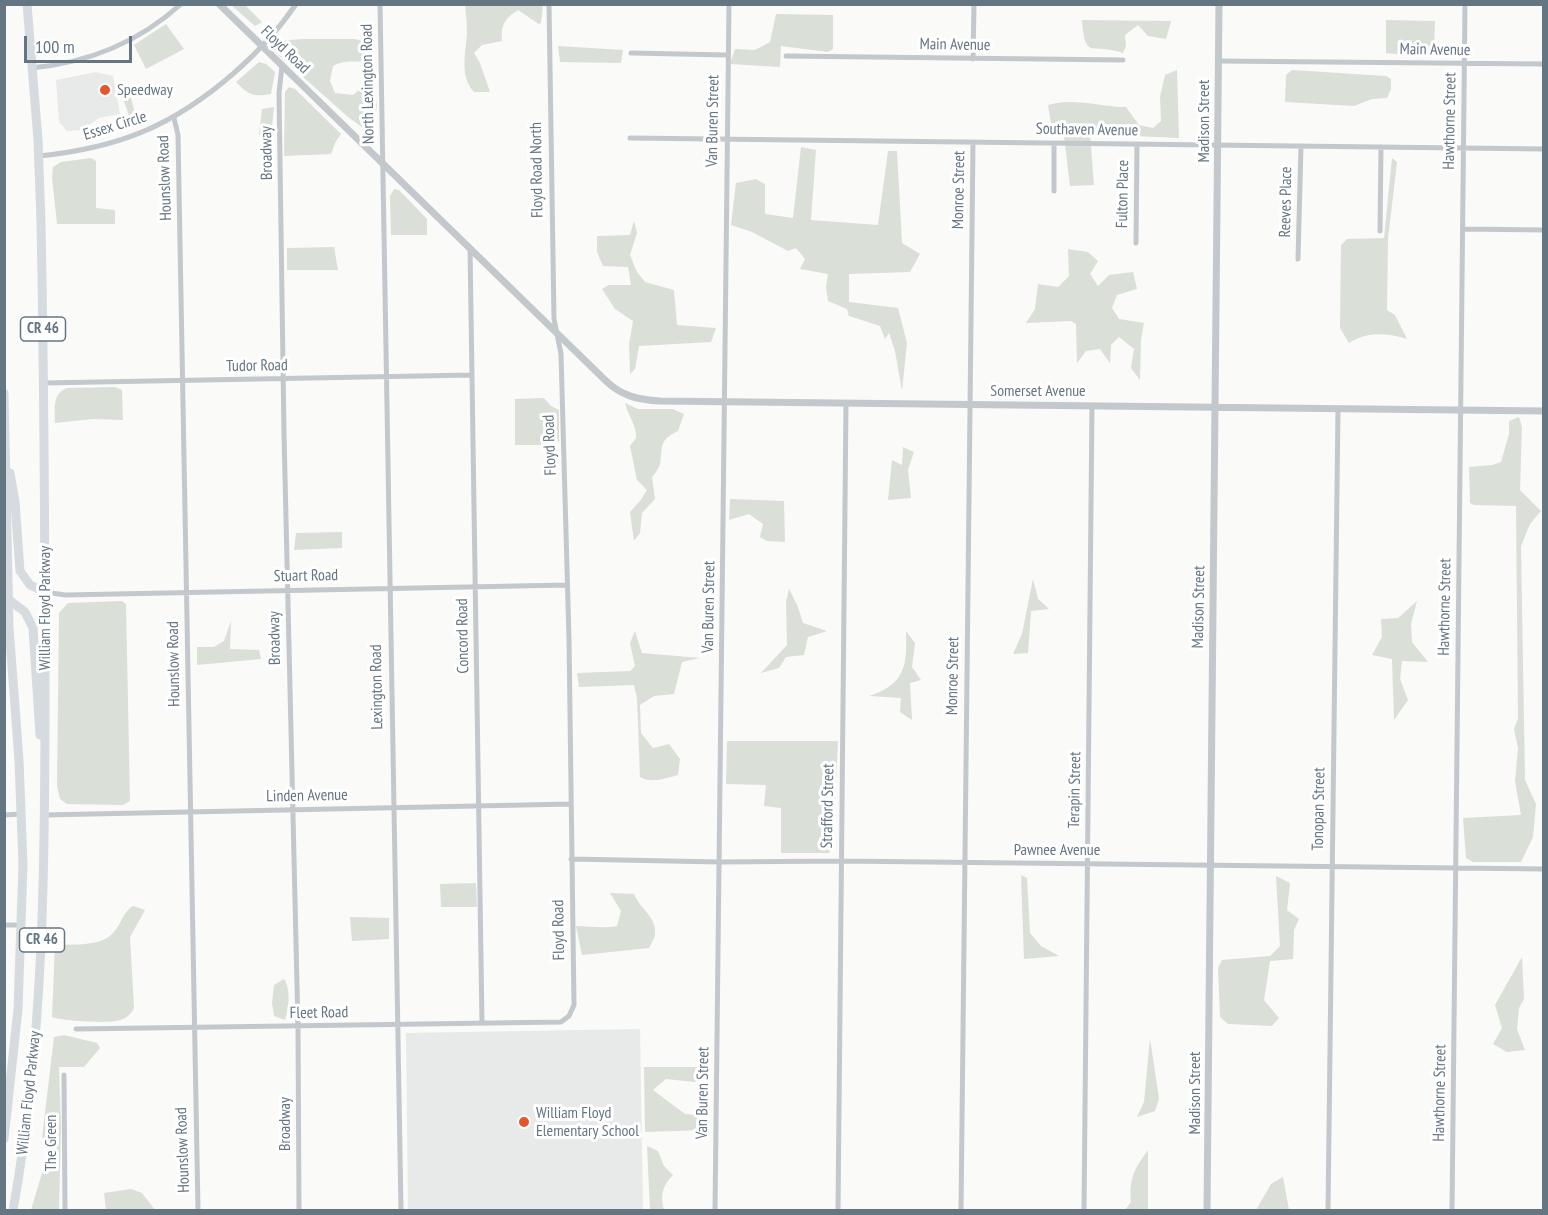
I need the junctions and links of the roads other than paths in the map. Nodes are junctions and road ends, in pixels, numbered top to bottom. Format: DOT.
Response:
graph roads {
  1 [pos="27,4"];
  2 [pos="181,4"];
  3 [pos="219,4"];
  4 [pos="296,4"];
  5 [pos="380,4"];
  6 [pos="549,4"];
  7 [pos="729,4"];
  8 [pos="974,4"];
  9 [pos="1219,4"];
  10 [pos="1465,4"];
  11 [pos="263,47"];
  12 [pos="631,53"];
  13 [pos="728,55"];
  14 [pos="786,56"];
  15 [pos="973,58"];
  16 [pos="1123,60"];
  17 [pos="1218,61"];
  18 [pos="1464,63"];
  19 [pos="1544,64"];
  20 [pos="282,66"];
  21 [pos="31,68"];
  22 [pos="174,118"];
  23 [pos="630,138"];
  24 [pos="727,139"];
  25 [pos="973,142"];
  26 [pos="1054,144"];
  27 [pos="1218,144"];
  28 [pos="1137,145"];
  29 [pos="1301,146"];
  30 [pos="1381,147"];
  31 [pos="1463,148"];
  32 [pos="1544,149"];
  33 [pos="39,156"];
  34 [pos="383,163"];
  35 [pos="1054,191"];
  36 [pos="1463,229"];
  37 [pos="1544,230"];
  38 [pos="1380,231"];
  39 [pos="1136,243"];
  40 [pos="470,248"];
  41 [pos="1298,259"];
  42 [pos="557,334"];
  43 [pos="471,375"];
  44 [pos="386,376"];
  45 [pos="284,378"];
  46 [pos="183,381"];
  47 [pos="44,383"];
  48 [pos="4,393"];
  49 [pos="724,402"];
  50 [pos="846,403"];
  51 [pos="970,404"];
  52 [pos="1092,405"];
  53 [pos="1216,406"];
  54 [pos="1338,409"];
  55 [pos="1460,410"];
  56 [pos="1544,411"];
  57 [pos="6,453"];
  58 [pos="567,585"];
  59 [pos="475,586"];
  60 [pos="389,588"];
  61 [pos="288,590"];
  62 [pos="45,592"];
  63 [pos="187,592"];
  64 [pos="6,598"];
  65 [pos="45,754"];
  66 [pos="571,804"];
  67 [pos="479,806"];
  68 [pos="394,807"];
  69 [pos="293,810"];
  70 [pos="190,812"];
  71 [pos="22,814"];
  72 [pos="4,815"];
  73 [pos="44,815"];
  74 [pos="571,859"];
  75 [pos="841,861"];
  76 [pos="719,862"];
  77 [pos="964,863"];
  78 [pos="1088,864"];
  79 [pos="1210,867"];
  80 [pos="1332,868"];
  81 [pos="1456,868"];
  82 [pos="1544,870"];
  83 [pos="4,925"];
  84 [pos="22,925"];
  85 [pos="561,1022"];
  86 [pos="482,1023"];
  87 [pos="398,1024"];
  88 [pos="298,1027"];
  89 [pos="194,1028"];
  90 [pos="76,1029"];
  91 [pos="64,1075"];
  92 [pos="4,1138"];
  93 [pos="13,1210"];
  94 [pos="65,1210"];
  95 [pos="198,1210"];
  96 [pos="299,1210"];
  97 [pos="401,1210"];
  98 [pos="715,1210"];
  99 [pos="838,1210"];
  100 [pos="961,1210"];
  101 [pos="1084,1210"];
  102 [pos="1207,1210"];
  103 [pos="1328,1210"];
  104 [pos="1452,1210"];
  1 -- 21 [label="highway, William Floyd Parkway / CR 46"];
  2 -- 21 [label="street"];
  3 -- 11 [label="street, Floyd Road"];
  4 -- 11 [label="street, Essex Circle"];
  5 -- 34 [label="street, North Lexington Road"];
  6 -- 42 [label="street, Floyd Road North"];
  7 -- 13 [label="street, Van Buren Street"];
  8 -- 15 [label="street"];
  9 -- 17 [label="street, Madison Street"];
  10 -- 18 [label="street, Hawthorne Street"];
  11 -- 20 [label="street, Floyd Road"];
  11 -- 22 [label="street, Essex Circle"];
  12 -- 13 [label="street"];
  13 -- 24 [label="street, Van Buren Street"];
  14 -- 15 [label="street, Main Avenue"];
  15 -- 16 [label="street, Main Avenue"];
  17 -- 18 [label="street, Main Avenue"];
  17 -- 27 [label="street, Madison Street"];
  18 -- 19 [label="street, Main Avenue"];
  18 -- 31 [label="street, Hawthorne Street"];
  20 -- 34 [label="street, Floyd Road"];
  20 -- 45 [label="street, Broadway"];
  21 -- 33 [label="highway, William Floyd Parkway / CR 46"];
  22 -- 33 [label="street, Essex Circle"];
  22 -- 46 [label="street, Hounslow Road"];
  23 -- 24 [label="street, Southaven Avenue"];
  24 -- 25 [label="street, Southaven Avenue"];
  24 -- 49 [label="street, Van Buren Street"];
  25 -- 26 [label="street, Southaven Avenue"];
  25 -- 51 [label="street, Monroe Street"];
  26 -- 28 [label="street, Southaven Avenue"];
  26 -- 35 [label="street"];
  27 -- 28 [label="street, Southaven Avenue"];
  27 -- 29 [label="street, Southaven Avenue"];
  27 -- 53 [label="street, Madison Street"];
  28 -- 39 [label="street, Fulton Place"];
  29 -- 30 [label="street, Southaven Avenue"];
  29 -- 41 [label="street, Reeves Place"];
  30 -- 31 [label="street, Southaven Avenue"];
  30 -- 38 [label="street"];
  31 -- 32 [label="street, Southaven Avenue"];
  31 -- 36 [label="street, Hawthorne Street"];
  33 -- 47 [label="highway, William Floyd Parkway / CR 46"];
  34 -- 40 [label="street, Floyd Road"];
  34 -- 44 [label="street, Lexington Road"];
  36 -- 37 [label="street"];
  36 -- 55 [label="street, Hawthorne Street"];
  40 -- 42 [label="street, Floyd Road"];
  40 -- 43 [label="street, Concord Road"];
  42 -- 49 [label="street, Somerset Avenue"];
  42 -- 58 [label="street, Floyd Road"];
  43 -- 44 [label="street, Tudor Road"];
  43 -- 59 [label="street, Concord Road"];
  44 -- 45 [label="street, Tudor Road"];
  44 -- 60 [label="street, Lexington Road"];
  45 -- 46 [label="street, Tudor Road"];
  45 -- 61 [label="street, Broadway"];
  46 -- 47 [label="street, Tudor Road"];
  46 -- 63 [label="street, Hounslow Road"];
  47 -- 62 [label="highway, William Floyd Parkway / CR 46"];
  48 -- 57 [label="highway, William Floyd Parkway / CR 46"];
  49 -- 50 [label="street, Somerset Avenue"];
  49 -- 76 [label="street, Van Buren Street"];
  50 -- 51 [label="street, Somerset Avenue"];
  50 -- 75 [label="street, Strafford Street"];
  51 -- 52 [label="street, Somerset Avenue"];
  51 -- 77 [label="street, Monroe Street"];
  52 -- 53 [label="street, Somerset Avenue"];
  52 -- 78 [label="street, Terapin Street"];
  53 -- 54 [label="street, Somerset Avenue"];
  53 -- 79 [label="street, Madison Street"];
  54 -- 55 [label="street, Somerset Avenue"];
  54 -- 80 [label="street, Tonopan Street"];
  55 -- 56 [label="street, Somerset Avenue"];
  55 -- 81 [label="street, Hawthorne Street"];
  57 -- 62 [label="highway"];
  57 -- 64 [label="highway, William Floyd Parkway / CR 46"];
  58 -- 59 [label="street, Stuart Road"];
  58 -- 66 [label="street, Floyd Road"];
  59 -- 60 [label="street, Stuart Road"];
  59 -- 67 [label="street, Concord Road"];
  60 -- 61 [label="street, Stuart Road"];
  60 -- 68 [label="street, Lexington Road"];
  61 -- 63 [label="street, Stuart Road"];
  61 -- 69 [label="street, Broadway"];
  62 -- 63 [label="street, Stuart Road"];
  62 -- 65 [label="highway, William Floyd Parkway / CR 46"];
  63 -- 70 [label="street, Hounslow Road"];
  64 -- 65 [label="highway"];
  64 -- 71 [label="highway, William Floyd Parkway / CR 46"];
  65 -- 73 [label="highway, William Floyd Parkway / CR 46"];
  66 -- 67 [label="street, Linden Avenue"];
  66 -- 74 [label="street, Floyd Road"];
  67 -- 68 [label="street, Linden Avenue"];
  67 -- 86 [label="street, Concord Road"];
  68 -- 69 [label="street, Linden Avenue"];
  68 -- 87 [label="street, Lexington Road"];
  69 -- 70 [label="street, Linden Avenue"];
  69 -- 88 [label="street, Broadway"];
  70 -- 73 [label="street, Linden Avenue"];
  70 -- 89 [label="street, Hounslow Road"];
  71 -- 72 [label="street"];
  71 -- 84 [label="highway, William Floyd Parkway / CR 46"];
  73 -- 93 [label="highway, William Floyd Parkway / CR 46"];
  74 -- 76 [label="street, Pawnee Avenue"];
  74 -- 85 [label="street, Floyd Road"];
  75 -- 76 [label="street, Pawnee Avenue"];
  75 -- 77 [label="street, Pawnee Avenue"];
  75 -- 99 [label="street, Strafford Street"];
  76 -- 98 [label="street, Van Buren Street"];
  77 -- 78 [label="street, Pawnee Avenue"];
  77 -- 100 [label="street, Monroe Street"];
  78 -- 79 [label="street, Pawnee Avenue"];
  78 -- 101 [label="street, Terapin Street"];
  79 -- 80 [label="street, Pawnee Avenue"];
  79 -- 102 [label="street, Madison Street"];
  80 -- 81 [label="street, Pawnee Avenue"];
  80 -- 103 [label="street, Tonopan Street"];
  81 -- 82 [label="street, Pawnee Avenue"];
  81 -- 104 [label="street, Hawthorne Street"];
  83 -- 84 [label="street"];
  84 -- 92 [label="highway, William Floyd Parkway / CR 46"];
  85 -- 86 [label="street, Fleet Road"];
  86 -- 87 [label="street, Fleet Road"];
  87 -- 88 [label="street, Fleet Road"];
  87 -- 97 [label="street, Lexington Road"];
  88 -- 89 [label="street, Fleet Road"];
  88 -- 96 [label="street, Broadway"];
  89 -- 90 [label="street, Fleet Road"];
  89 -- 95 [label="street, Hounslow Road"];
  91 -- 94 [label="street, The Green"];
}
